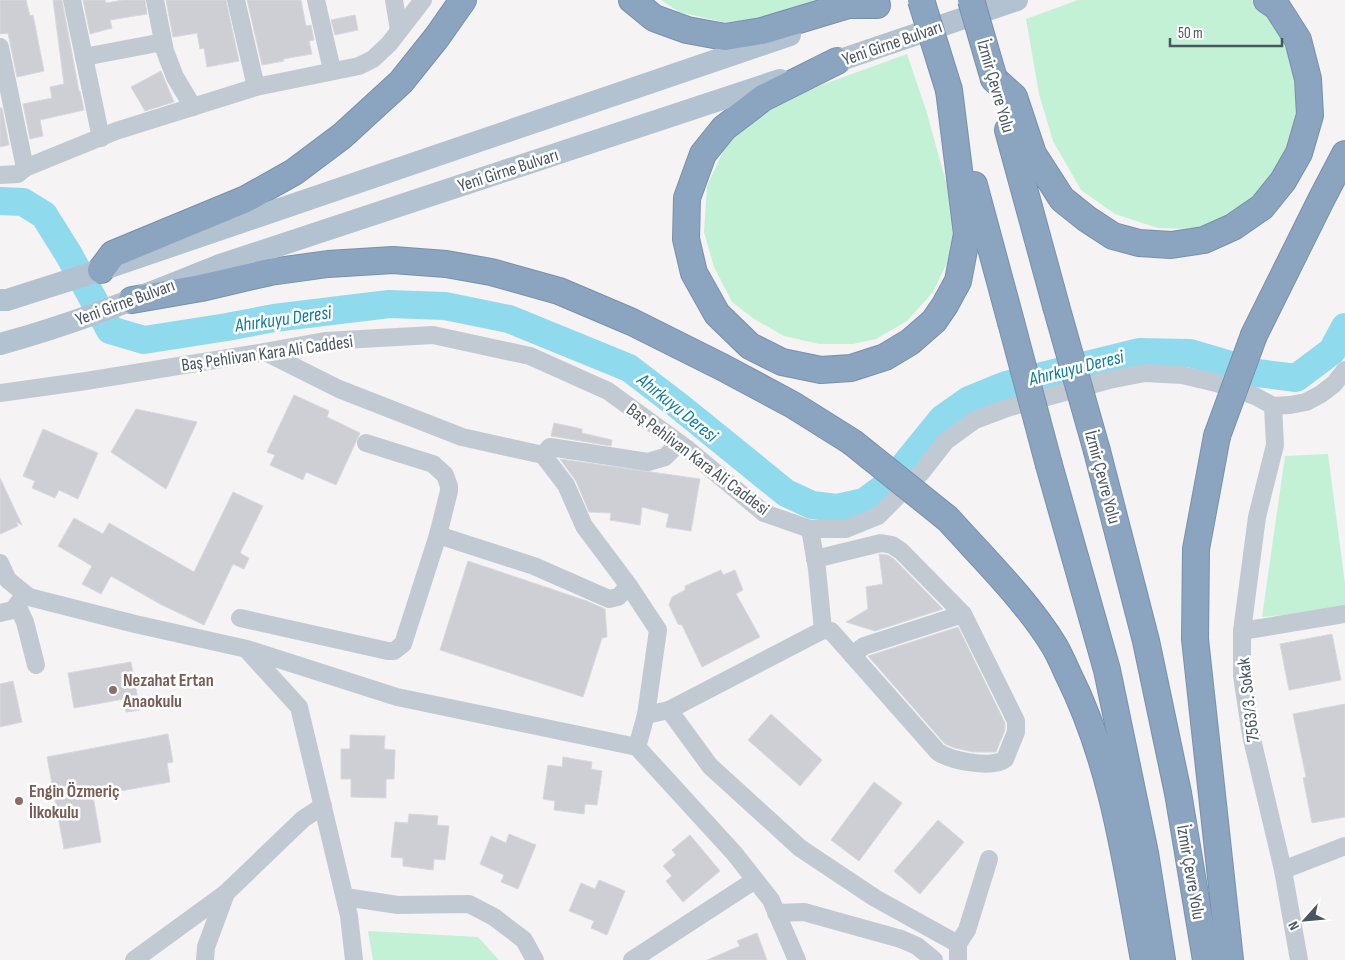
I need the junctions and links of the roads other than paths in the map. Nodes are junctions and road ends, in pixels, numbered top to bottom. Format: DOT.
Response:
graph roads {
  1 [pos="72,0"];
  2 [pos="156,0"];
  3 [pos="236,0"];
  4 [pos="316,0"];
  5 [pos="394,0"];
  6 [pos="423,0"];
  7 [pos="463,0"];
  8 [pos="632,0"];
  9 [pos="921,0"];
  10 [pos="971,0"];
  11 [pos="1017,0"];
  12 [pos="1267,0"];
  13 [pos="885,2"];
  14 [pos="399,30"];
  15 [pos="163,42"];
  16 [pos="0,47"];
  17 [pos="84,57"];
  18 [pos="837,61"];
  19 [pos="332,70"];
  20 [pos="994,79"];
  21 [pos="256,87"];
  22 [pos="948,90"];
  23 [pos="193,107"];
  24 [pos="101,138"];
  25 [pos="1345,154"];
  26 [pos="25,168"];
  27 [pos="0,174"];
  28 [pos="101,270"];
  29 [pos="8,299"];
  30 [pos="123,304"];
  31 [pos="0,344"];
  32 [pos="265,352"];
  33 [pos="1345,370"];
  34 [pos="0,393"];
  35 [pos="1273,406"];
  36 [pos="366,443"];
  37 [pos="679,443"];
  38 [pos="543,455"];
  39 [pos="810,529"];
  40 [pos="438,534"];
  41 [pos="815,559"];
  42 [pos="0,564"];
  43 [pos="629,586"];
  44 [pos="21,599"];
  45 [pos="0,613"];
  46 [pos="963,614"];
  47 [pos="1345,614"];
  48 [pos="240,618"];
  49 [pos="823,630"];
  50 [pos="1242,631"];
  51 [pos="247,649"];
  52 [pos="852,655"];
  53 [pos="36,665"];
  54 [pos="669,710"];
  55 [pos="646,715"];
  56 [pos="636,747"];
  57 [pos="323,806"];
  58 [pos="1345,846"];
  59 [pos="988,859"];
  60 [pos="1282,870"];
  61 [pos="755,880"];
  62 [pos="226,893"];
  63 [pos="345,897"];
  64 [pos="776,913"];
  65 [pos="958,952"];
  66 [pos="134,960"];
  67 [pos="205,960"];
  68 [pos="354,960"];
  69 [pos="535,960"];
  70 [pos="632,960"];
  71 [pos="797,960"];
  72 [pos="934,960"];
  73 [pos="1144,960"];
  74 [pos="1162,960"];
  75 [pos="1206,960"];
  76 [pos="1230,960"];
  77 [pos="1299,960"];
  1 -- 17 [label="street"];
  2 -- 15 [label="street"];
  3 -- 21 [label="street"];
  4 -- 19 [label="street"];
  5 -- 14 [label="street"];
  6 -- 14 [label="street"];
  7 -- 28 [label="highway"];
  8 -- 13 [label="highway"];
  9 -- 22 [label="highway, bridge"];
  10 -- 20 [label="highway, İzmir Çevre Yolu, bridge"];
  11 -- 18 [label="main road, Yeni Girne Bulvarı"];
  12 -- 20 [label="highway"];
  13 -- 28 [label="main road, Yeni Girne Bulvarı"];
  14 -- 19 [label="street"];
  15 -- 17 [label="street"];
  15 -- 23 [label="street"];
  16 -- 26 [label="street"];
  17 -- 24 [label="street"];
  18 -- 22 [label="highway"];
  18 -- 30 [label="main road, Yeni Girne Bulvarı"];
  19 -- 21 [label="street"];
  20 -- 75 [label="highway, İzmir Çevre Yolu, bridge"];
  21 -- 23 [label="street"];
  22 -- 74 [label="highway, bridge"];
  23 -- 24 [label="street"];
  24 -- 26 [label="street"];
  25 -- 76 [label="highway, bridge"];
  26 -- 27 [label="street"];
  28 -- 29 [label="main road, Yeni Girne Bulvarı"];
  30 -- 31 [label="main road, Yeni Girne Bulvarı"];
  30 -- 73 [label="highway, bridge"];
  32 -- 34 [label="street, Baş Pehlivan Kara Ali Caddesi"];
  32 -- 37 [label="street, Baş Pehlivan Kara Ali Caddesi"];
  32 -- 38 [label="street"];
  33 -- 35 [label="street"];
  35 -- 39 [label="street, Baş Pehlivan Kara Ali Caddesi"];
  35 -- 50 [label="street, 7563/3. Sokak"];
  36 -- 40 [label="street"];
  37 -- 38 [label="street"];
  37 -- 39 [label="street, Baş Pehlivan Kara Ali Caddesi"];
  38 -- 43 [label="street"];
  39 -- 41 [label="street"];
  40 -- 43 [label="street"];
  40 -- 48 [label="street"];
  41 -- 46 [label="street"];
  41 -- 49 [label="street"];
  42 -- 44 [label="street"];
  43 -- 55 [label="street"];
  44 -- 45 [label="street"];
  44 -- 51 [label="street"];
  44 -- 53 [label="street"];
  46 -- 52 [label="street"];
  46 -- 52 [label="street"];
  47 -- 50 [label="street"];
  49 -- 52 [label="street"];
  49 -- 54 [label="street"];
  50 -- 60 [label="street, 7563/3. Sokak"];
  51 -- 56 [label="street"];
  51 -- 57 [label="street"];
  54 -- 55 [label="street"];
  54 -- 65 [label="street"];
  55 -- 56 [label="street"];
  56 -- 61 [label="street"];
  57 -- 62 [label="street"];
  57 -- 63 [label="street"];
  58 -- 60 [label="street"];
  59 -- 65 [label="street"];
  60 -- 77 [label="street, 7563/3. Sokak"];
  61 -- 64 [label="street"];
  61 -- 70 [label="street"];
  62 -- 66 [label="street"];
  62 -- 67 [label="street"];
  63 -- 68 [label="street"];
  63 -- 69 [label="street"];
  64 -- 71 [label="street"];
  64 -- 72 [label="street"];
}
